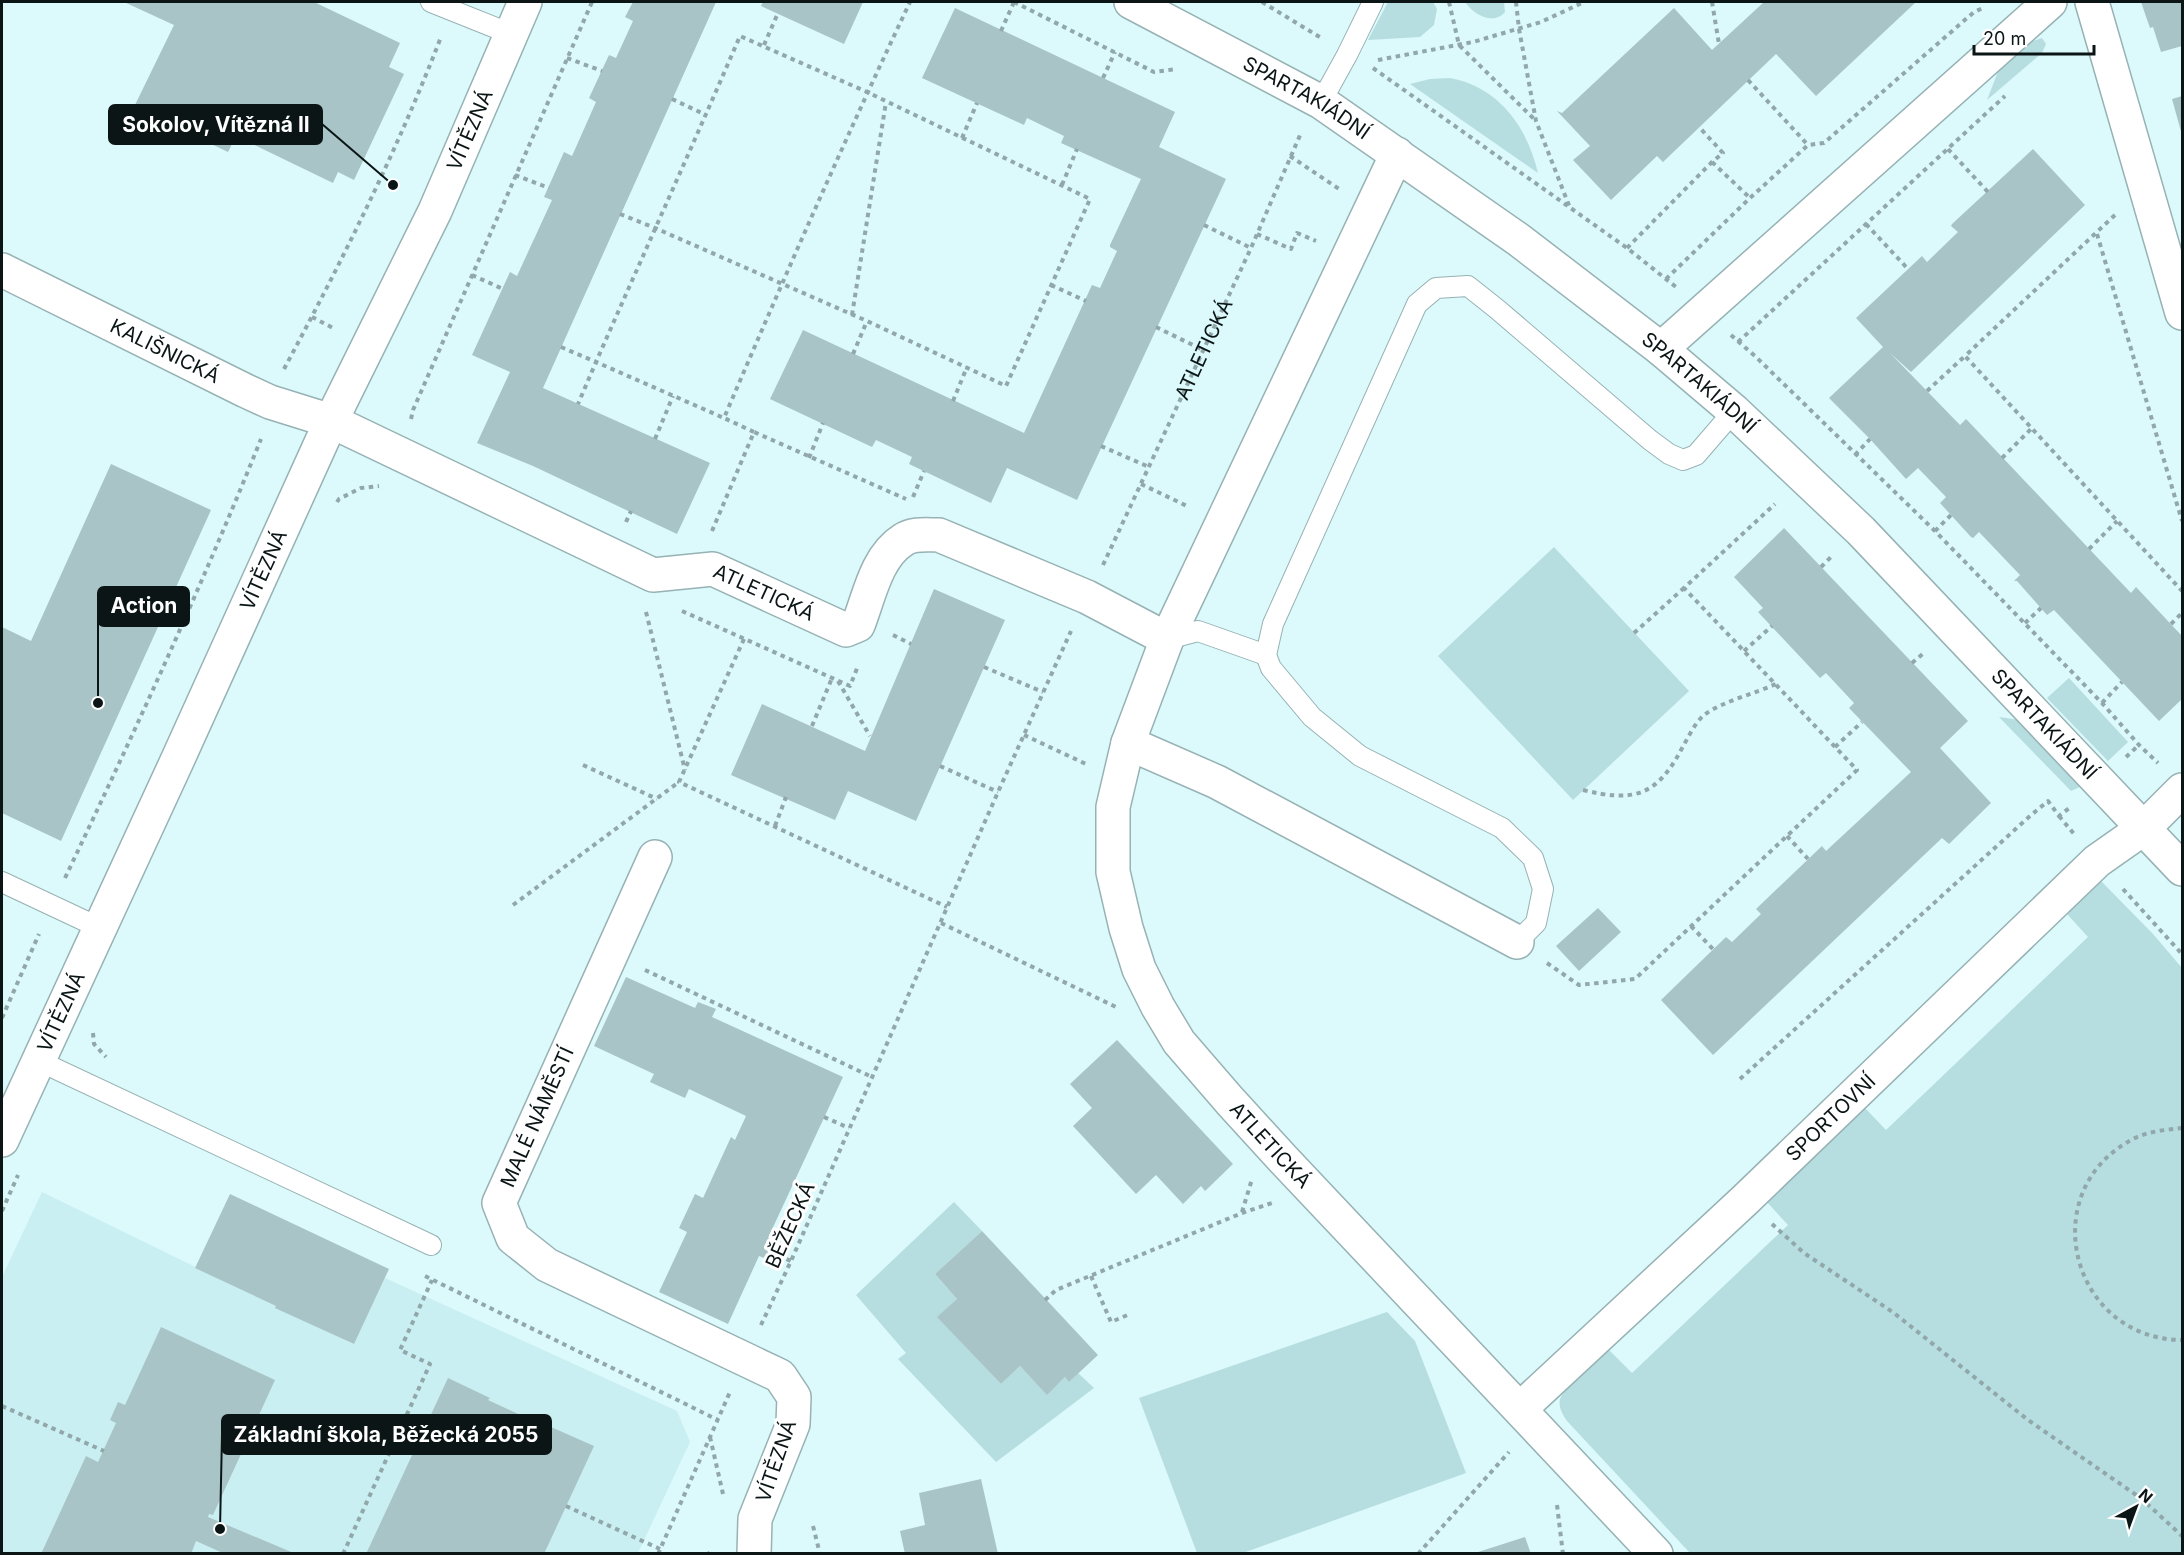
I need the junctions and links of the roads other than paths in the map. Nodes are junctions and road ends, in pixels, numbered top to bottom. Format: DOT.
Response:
graph roads {
  1 [pos="431,2"];
  2 [pos="525,2"];
  3 [pos="1131,2"];
  4 [pos="1372,2"];
  5 [pos="2050,2"];
  6 [pos="2092,2"];
  7 [pos="511,34"];
  8 [pos="1321,102"];
  9 [pos="1396,154"];
  10 [pos="2,270"];
  11 [pos="2182,313"];
  12 [pos="1661,349"];
  13 [pos="1734,411"];
  14 [pos="331,421"];
  15 [pos="1167,639"];
  16 [pos="1266,655"];
  17 [pos="1128,743"];
  18 [pos="2182,790"];
  19 [pos="2144,828"];
  20 [pos="656,857"];
  21 [pos="2182,868"];
  22 [pos="2,882"];
  23 [pos="100,928"];
  24 [pos="1517,942"];
  25 [pos="39,1061"];
  26 [pos="2,1140"];
  27 [pos="431,1245"];
  28 [pos="745,1358"];
  29 [pos="1520,1409"];
  30 [pos="754,1554"];
  31 [pos="1656,1554"];
  1 -- 7 [label="lane"];
  2 -- 7 [label="street, VÍTĚZNÁ"];
  3 -- 8 [label="street, SPARTAKIÁDNÍ"];
  4 -- 8 [label="lane"];
  5 -- 12 [label="street"];
  6 -- 11 [label="street"];
  7 -- 14 [label="street, VÍTĚZNÁ"];
  8 -- 9 [label="street, SPARTAKIÁDNÍ"];
  9 -- 12 [label="street, SPARTAKIÁDNÍ"];
  9 -- 15 [label="street, ATLETICKÁ"];
  10 -- 14 [label="street, KALIŠNICKÁ"];
  12 -- 13 [label="street, SPARTAKIÁDNÍ"];
  13 -- 16 [label="lane"];
  13 -- 19 [label="street, SPARTAKIÁDNÍ"];
  14 -- 15 [label="street, ATLETICKÁ"];
  14 -- 23 [label="street, VÍTĚZNÁ"];
  15 -- 16 [label="lane"];
  15 -- 17 [label="street, ATLETICKÁ"];
  16 -- 24 [label="lane"];
  17 -- 24 [label="street"];
  17 -- 29 [label="street, ATLETICKÁ"];
  18 -- 19 [label="street, SPORTOVNÍ"];
  19 -- 21 [label="street, SPARTAKIÁDNÍ"];
  19 -- 29 [label="street, SPORTOVNÍ"];
  20 -- 28 [label="street, MALÉ NÁMĚSTÍ"];
  22 -- 23 [label="lane"];
  23 -- 25 [label="street, VÍTĚZNÁ"];
  25 -- 26 [label="street, VÍTĚZNÁ"];
  25 -- 27 [label="lane"];
  28 -- 30 [label="street, VÍTĚZNÁ"];
  29 -- 31 [label="street, ATLETICKÁ"];
}
